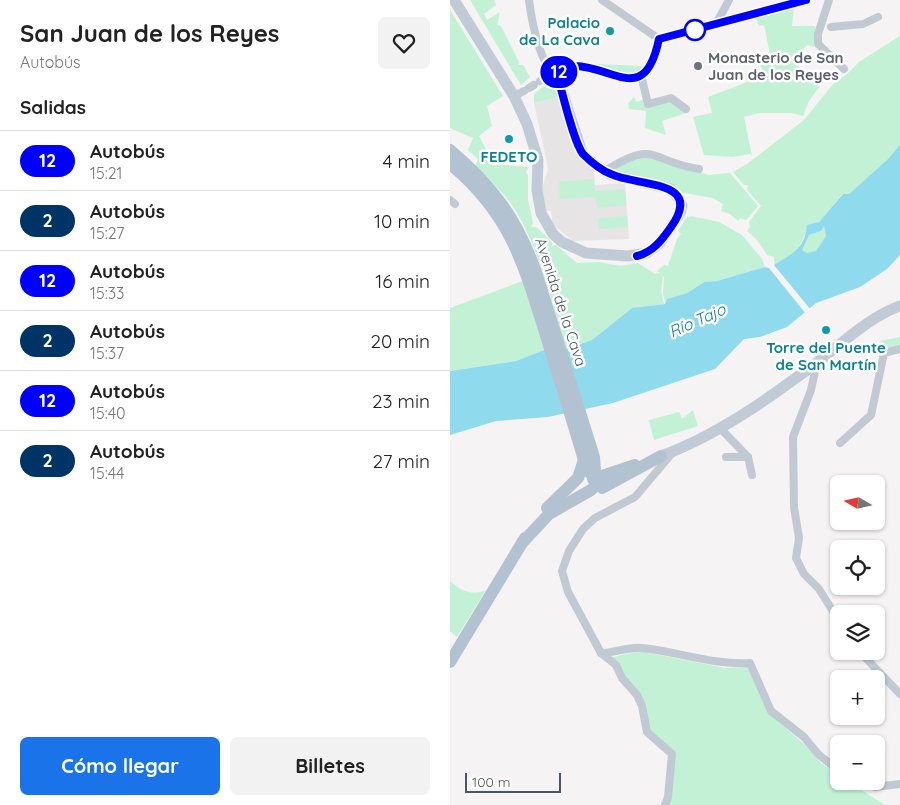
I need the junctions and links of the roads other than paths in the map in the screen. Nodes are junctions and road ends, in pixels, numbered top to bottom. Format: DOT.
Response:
graph roads {
  1 [pos="454,0"];
  2 [pos="602,0"];
  3 [pos="729,0"];
  4 [pos="806,0"];
  5 [pos="829,0"];
  6 [pos="530,1"];
  7 [pos="878,17"];
  8 [pos="716,24"];
  9 [pos="831,27"];
  10 [pos="659,39"];
  11 [pos="844,69"];
  12 [pos="553,74"];
  13 [pos="641,75"];
  14 [pos="528,88"];
  15 [pos="686,108"];
  16 [pos="450,150"];
  17 [pos="450,164"];
  18 [pos="699,168"];
  19 [pos="450,170"];
  20 [pos="605,171"];
  21 [pos="494,209"];
  22 [pos="539,298"];
  23 [pos="900,306"];
  24 [pos="900,349"];
  25 [pos="817,362"];
  26 [pos="720,428"];
  27 [pos="840,443"];
  28 [pos="675,451"];
  29 [pos="661,456"];
  30 [pos="726,457"];
  31 [pos="748,457"];
  32 [pos="589,458"];
  33 [pos="618,470"];
  34 [pos="752,475"];
  35 [pos="602,481"];
  36 [pos="558,498"];
  37 [pos="522,543"];
  38 [pos="830,607"];
  39 [pos="601,653"];
  40 [pos="868,660"];
  41 [pos="450,662"];
  42 [pos="900,694"];
  43 [pos="830,764"];
  44 [pos="900,784"];
  45 [pos="885,786"];
  46 [pos="665,805"];
  1 -- 14 [label="street"];
  2 -- 10 [label="street"];
  3 -- 8 [label="street"];
  4 -- 8 [label="street"];
  5 -- 11 [label="street"];
  6 -- 12 [label="street"];
  7 -- 9 [label="street"];
  8 -- 10 [label="street"];
  10 -- 13 [label="street"];
  12 -- 13 [label="street"];
  12 -- 14 [label="street"];
  12 -- 20 [label="street"];
  13 -- 15 [label="street"];
  14 -- 20 [label="street"];
  16 -- 22 [label="main road, Avenida de la Cava"];
  17 -- 21 [label="main road, Avenida de la Cava"];
  18 -- 20 [label="street"];
  19 -- 21 [label="street, Avenida de la Cava"];
  21 -- 22 [label="main road, Avenida de la Cava"];
  22 -- 32 [label="main road, Avenida de la Cava"];
  22 -- 32 [label="main road, Avenida de la Cava"];
  23 -- 25 [label="street"];
  24 -- 27 [label="street"];
  25 -- 26 [label="street"];
  25 -- 38 [label="street"];
  26 -- 28 [label="street"];
  26 -- 31 [label="street"];
  28 -- 29 [label="street"];
  28 -- 39 [label="street"];
  29 -- 33 [label="main road"];
  29 -- 35 [label="main road"];
  30 -- 31 [label="street"];
  31 -- 34 [label="street"];
  32 -- 33 [label="main road"];
  32 -- 35 [label="main road"];
  32 -- 36 [label="main road"];
  33 -- 35 [label="main road"];
  35 -- 36 [label="main road"];
  35 -- 37 [label="main road"];
  36 -- 37 [label="main road"];
  37 -- 41 [label="main road"];
  39 -- 43 [label="street"];
  39 -- 46 [label="street"];
  40 -- 42 [label="street"];
  44 -- 45 [label="street"];
}
